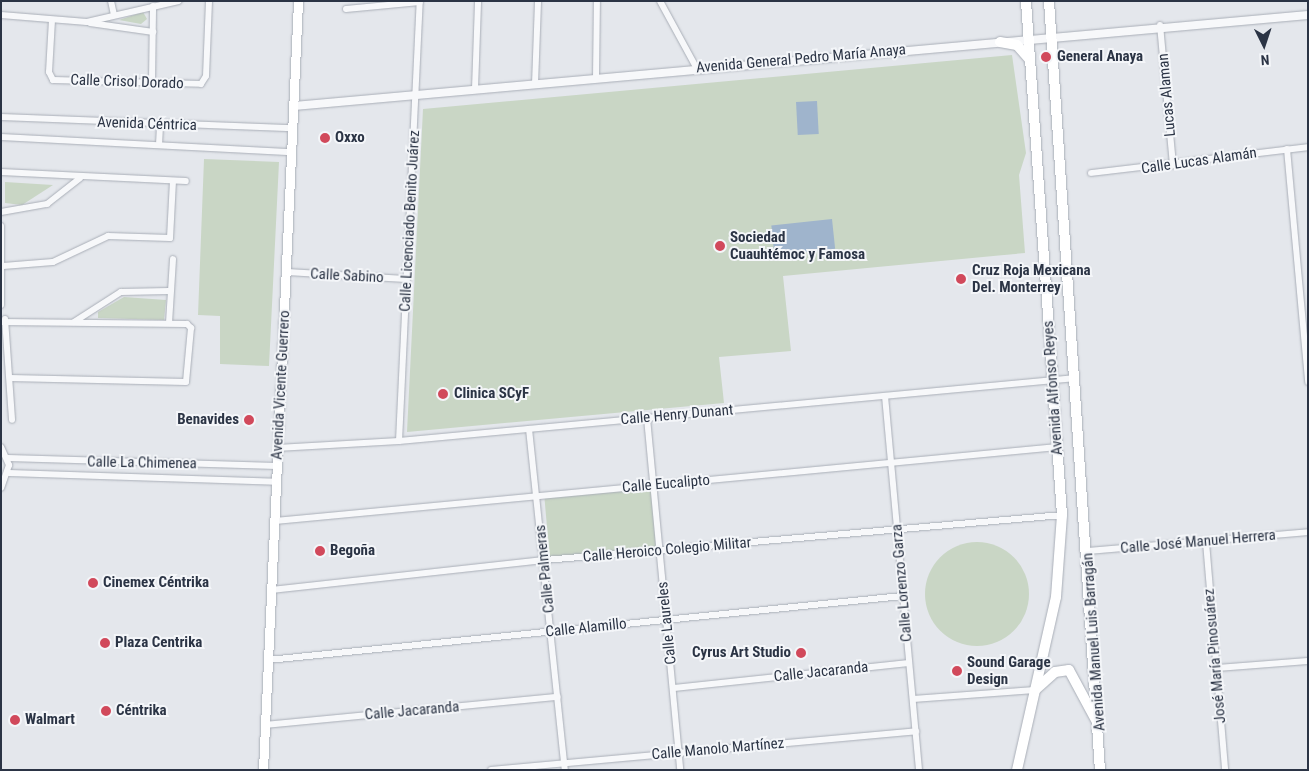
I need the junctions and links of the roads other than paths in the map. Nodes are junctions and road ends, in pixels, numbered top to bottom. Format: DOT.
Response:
graph roads {
  1 [pos="111,1"];
  2 [pos="178,1"];
  3 [pos="209,1"];
  4 [pos="298,1"];
  5 [pos="478,1"];
  6 [pos="538,1"];
  7 [pos="597,1"];
  8 [pos="660,1"];
  9 [pos="1026,1"];
  10 [pos="1049,1"];
  11 [pos="420,2"];
  12 [pos="153,6"];
  13 [pos="346,9"];
  14 [pos="1,15"];
  15 [pos="114,15"];
  16 [pos="1308,15"];
  17 [pos="52,20"];
  18 [pos="87,22"];
  19 [pos="1160,25"];
  20 [pos="153,32"];
  21 [pos="1052,36"];
  22 [pos="1029,39"];
  23 [pos="1000,42"];
  24 [pos="1031,68"];
  25 [pos="697,69"];
  26 [pos="596,78"];
  27 [pos="152,82"];
  28 [pos="535,84"];
  29 [pos="475,89"];
  30 [pos="416,94"];
  31 [pos="294,106"];
  32 [pos="1,117"];
  33 [pos="160,124"];
  34 [pos="293,128"];
  35 [pos="1,136"];
  36 [pos="160,145"];
  37 [pos="1308,147"];
  38 [pos="1287,149"];
  39 [pos="292,152"];
  40 [pos="1173,165"];
  41 [pos="1,172"];
  42 [pos="1091,174"];
  43 [pos="80,178"];
  44 [pos="173,181"];
  45 [pos="186,181"];
  46 [pos="1,212"];
  47 [pos="1,226"];
  48 [pos="173,258"];
  49 [pos="3,266"];
  50 [pos="286,272"];
  51 [pos="407,279"];
  52 [pos="169,291"];
  53 [pos="1,305"];
  54 [pos="3,321"];
  55 [pos="74,322"];
  56 [pos="168,323"];
  57 [pos="10,378"];
  58 [pos="1076,378"];
  59 [pos="1053,380"];
  60 [pos="1308,382"];
  61 [pos="885,396"];
  62 [pos="647,418"];
  63 [pos="12,420"];
  64 [pos="529,429"];
  65 [pos="399,441"];
  66 [pos="1,447"];
  67 [pos="1058,447"];
  68 [pos="277,448"];
  69 [pos="8,458"];
  70 [pos="891,463"];
  71 [pos="277,466"];
  72 [pos="9,473"];
  73 [pos="276,482"];
  74 [pos="654,485"];
  75 [pos="1,488"];
  76 [pos="537,496"];
  77 [pos="1086,514"];
  78 [pos="1062,515"];
  79 [pos="275,521"];
  80 [pos="897,529"];
  81 [pos="1308,532"];
  82 [pos="1206,542"];
  83 [pos="660,551"];
  84 [pos="1088,551"];
  85 [pos="545,560"];
  86 [pos="272,590"];
  87 [pos="903,596"];
  88 [pos="666,620"];
  89 [pos="551,632"];
  90 [pos="268,660"];
  91 [pos="1308,661"];
  92 [pos="909,663"];
  93 [pos="1217,668"];
  94 [pos="674,688"];
  95 [pos="1035,690"];
  96 [pos="558,697"];
  97 [pos="913,699"];
  98 [pos="266,725"];
  99 [pos="1099,728"];
  100 [pos="916,732"];
  101 [pos="678,752"];
  102 [pos="564,766"];
  103 [pos="263,770"];
  104 [pos="492,770"];
  105 [pos="680,770"];
  106 [pos="919,770"];
  107 [pos="1017,770"];
  108 [pos="1100,770"];
  109 [pos="1225,770"];
  1 -- 15 [label="street"];
  2 -- 12 [label="street"];
  3 -- 27 [label="street, Calle Crisol Dorado"];
  4 -- 31 [label="main road, Avenida Vicente Guerrero"];
  5 -- 29 [label="street"];
  6 -- 28 [label="street"];
  7 -- 26 [label="street"];
  8 -- 25 [label="street"];
  9 -- 22 [label="highway, Avenida Alfonso Reyes"];
  10 -- 21 [label="highway, Avenida Alfonso Reyes"];
  11 -- 13 [label="street"];
  11 -- 30 [label="street, Calle Licenciado Benito Juárez"];
  12 -- 15 [label="street"];
  12 -- 20 [label="street"];
  14 -- 17 [label="street"];
  15 -- 18 [label="street"];
  16 -- 19 [label="street, Avenida General Pedro María Anaya"];
  17 -- 18 [label="street"];
  17 -- 27 [label="street, Calle Crisol Dorado"];
  18 -- 20 [label="street"];
  19 -- 21 [label="street, Avenida General Pedro María Anaya"];
  19 -- 40 [label="street, Lucas Alaman"];
  20 -- 27 [label="street"];
  21 -- 22 [label="street, Avenida General Pedro María Anaya"];
  21 -- 58 [label="highway, Avenida Alfonso Reyes"];
  22 -- 23 [label="street, Avenida General Pedro María Anaya"];
  22 -- 24 [label="highway, Avenida Alfonso Reyes"];
  23 -- 24 [label="highway"];
  23 -- 25 [label="street, Avenida General Pedro María Anaya"];
  24 -- 59 [label="highway, Avenida Alfonso Reyes"];
  25 -- 26 [label="street, Avenida General Pedro María Anaya"];
  26 -- 28 [label="street, Avenida General Pedro María Anaya"];
  28 -- 29 [label="street, Avenida General Pedro María Anaya"];
  29 -- 30 [label="street, Avenida General Pedro María Anaya"];
  30 -- 31 [label="street, Avenida General Pedro María Anaya"];
  30 -- 51 [label="street, Calle Licenciado Benito Juárez"];
  31 -- 34 [label="main road, Avenida Vicente Guerrero"];
  32 -- 33 [label="street, Avenida Céntrica"];
  33 -- 34 [label="street, Avenida Céntrica"];
  33 -- 36 [label="street"];
  34 -- 39 [label="main road, Avenida Vicente Guerrero"];
  35 -- 36 [label="street, Avenida Céntrica"];
  36 -- 39 [label="street, Avenida Céntrica"];
  37 -- 38 [label="street, Calle Lucas Alamán"];
  38 -- 40 [label="street, Calle Lucas Alamán"];
  38 -- 60 [label="street"];
  39 -- 50 [label="main road, Avenida Vicente Guerrero"];
  40 -- 42 [label="street, Calle Lucas Alamán"];
  41 -- 43 [label="street"];
  43 -- 44 [label="street"];
  43 -- 46 [label="street"];
  44 -- 45 [label="street"];
  44 -- 49 [label="street"];
  47 -- 49 [label="street"];
  48 -- 52 [label="street"];
  49 -- 53 [label="street"];
  50 -- 51 [label="street, Calle Sabino"];
  50 -- 68 [label="main road, Avenida Vicente Guerrero"];
  51 -- 65 [label="street, Calle Licenciado Benito Juárez"];
  52 -- 55 [label="street"];
  52 -- 56 [label="street"];
  54 -- 55 [label="street"];
  54 -- 57 [label="street"];
  55 -- 56 [label="street"];
  56 -- 57 [label="street"];
  57 -- 63 [label="street"];
  58 -- 59 [label="street, Calle Henry Dunant"];
  58 -- 77 [label="highway, Avenida Alfonso Reyes"];
  59 -- 61 [label="street, Calle Henry Dunant"];
  59 -- 67 [label="highway, Avenida Alfonso Reyes"];
  61 -- 62 [label="street, Calle Henry Dunant"];
  61 -- 70 [label="street, Calle Lorenzo Garza"];
  62 -- 64 [label="street, Calle Henry Dunant"];
  62 -- 74 [label="street, Calle Laureles"];
  64 -- 65 [label="street, Calle Henry Dunant"];
  64 -- 76 [label="street, Calle Palmeras"];
  65 -- 68 [label="street, Calle Henry Dunant"];
  66 -- 69 [label="street"];
  67 -- 70 [label="street, Calle Eucalipto"];
  67 -- 78 [label="highway, Avenida Alfonso Reyes"];
  68 -- 71 [label="main road, Avenida Vicente Guerrero"];
  69 -- 71 [label="street, Calle La Chimenea"];
  69 -- 72 [label="street"];
  70 -- 74 [label="street, Calle Eucalipto"];
  70 -- 80 [label="street, Calle Lorenzo Garza"];
  71 -- 73 [label="main road, Avenida Vicente Guerrero"];
  72 -- 73 [label="street"];
  72 -- 75 [label="street"];
  73 -- 79 [label="main road, Avenida Vicente Guerrero"];
  74 -- 76 [label="street, Calle Eucalipto"];
  74 -- 83 [label="street, Calle Laureles"];
  76 -- 79 [label="street, Calle Eucalipto"];
  76 -- 85 [label="street, Calle Palmeras"];
  77 -- 84 [label="highway, Avenida Manuel Luis Barragán"];
  78 -- 80 [label="street, Calle Heroico Colegio Militar"];
  78 -- 95 [label="highway, Avenida Alfonso Reyes"];
  79 -- 86 [label="main road, Avenida Vicente Guerrero"];
  80 -- 83 [label="street, Calle Heroico Colegio Militar"];
  80 -- 87 [label="street, Calle Lorenzo Garza"];
  81 -- 82 [label="street, Calle José Manuel Herrera"];
  82 -- 84 [label="street, Calle José Manuel Herrera"];
  82 -- 93 [label="street, José María Pinosuárez"];
  83 -- 85 [label="street, Calle Heroico Colegio Militar"];
  83 -- 88 [label="street, Calle Laureles"];
  84 -- 99 [label="highway, Avenida Manuel Luis Barragán"];
  85 -- 86 [label="street, Calle Heroico Colegio Militar"];
  85 -- 89 [label="street, Calle Palmeras"];
  86 -- 90 [label="main road, Avenida Vicente Guerrero"];
  87 -- 88 [label="street, Calle Alamillo"];
  87 -- 92 [label="street, Calle Lorenzo Garza"];
  88 -- 89 [label="street, Calle Alamillo"];
  88 -- 94 [label="street, Calle Laureles"];
  89 -- 90 [label="street, Calle Alamillo"];
  89 -- 96 [label="street, Calle Palmeras"];
  90 -- 98 [label="main road, Avenida Vicente Guerrero"];
  91 -- 93 [label="street"];
  92 -- 94 [label="street, Calle Jacaranda"];
  92 -- 97 [label="street, Calle Lorenzo Garza"];
  93 -- 109 [label="street, José María Pinosuárez"];
  94 -- 101 [label="street, Calle Laureles"];
  95 -- 97 [label="street"];
  95 -- 99 [label="highway"];
  95 -- 107 [label="highway, Avenida Alfonso Reyes"];
  96 -- 98 [label="street, Calle Jacaranda"];
  96 -- 102 [label="street, Calle Palmeras"];
  97 -- 100 [label="street, Calle Lorenzo Garza"];
  98 -- 103 [label="main road, Avenida Vicente Guerrero"];
  99 -- 108 [label="highway, Avenida Manuel Luis Barragán"];
  100 -- 101 [label="street, Calle Manolo Martínez"];
  100 -- 106 [label="street, Calle Lorenzo Garza"];
  101 -- 102 [label="street, Calle Manolo Martínez"];
  101 -- 105 [label="street, Calle Laureles"];
  102 -- 104 [label="street, Calle Manolo Martínez"];
}
